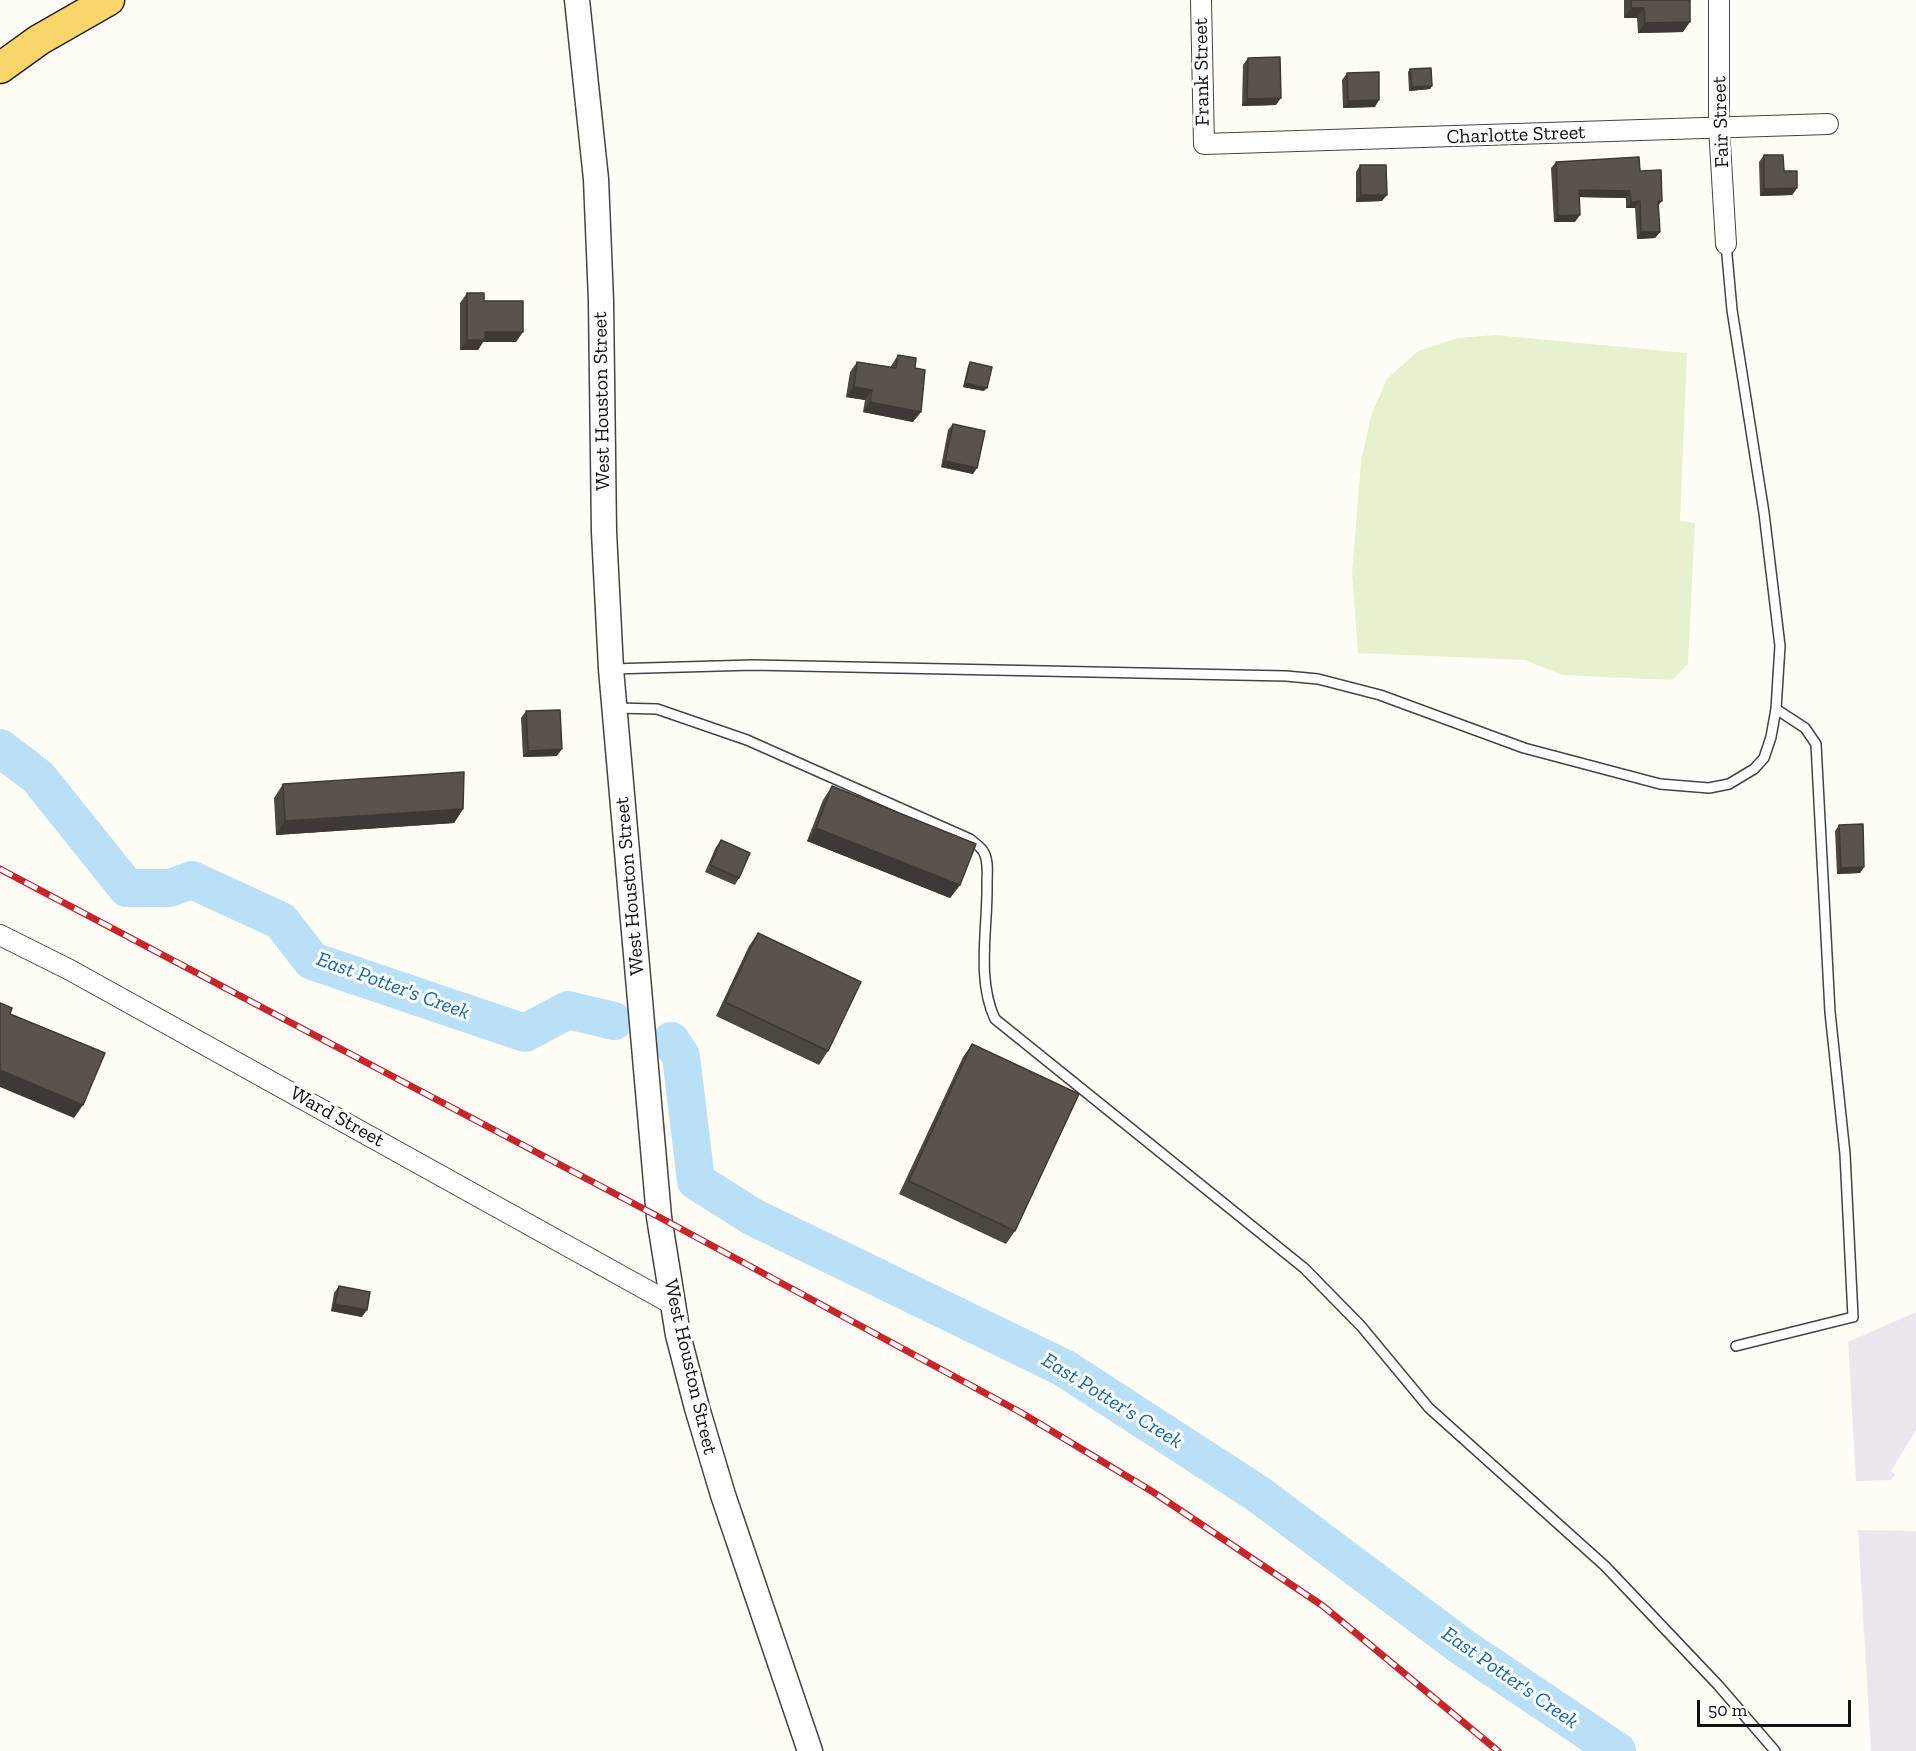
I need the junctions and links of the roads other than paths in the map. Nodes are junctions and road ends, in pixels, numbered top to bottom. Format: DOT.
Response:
graph roads {
  1 [pos="109,0"];
  2 [pos="577,0"];
  3 [pos="1201,0"];
  4 [pos="1719,0"];
  5 [pos="0,68"];
  6 [pos="1828,124"];
  7 [pos="1719,127"];
  8 [pos="1204,144"];
  9 [pos="1726,244"];
  10 [pos="611,669"];
  11 [pos="615,708"];
  12 [pos="1776,709"];
  13 [pos="0,935"];
  14 [pos="672,1304"];
  15 [pos="1736,1346"];
  16 [pos="810,1751"];
  17 [pos="1775,1751"];
  1 -- 5 [label="main road"];
  2 -- 10 [label="street, West Houston Street"];
  3 -- 8 [label="street, Frank Street"];
  4 -- 7 [label="street, Fair Street"];
  6 -- 7 [label="street, Charlotte Street"];
  7 -- 8 [label="street, Charlotte Street"];
  7 -- 9 [label="street, Fair Street"];
  9 -- 12 [label="lane"];
  10 -- 11 [label="street, West Houston Street"];
  10 -- 12 [label="lane"];
  11 -- 14 [label="street, West Houston Street"];
  11 -- 17 [label="lane"];
  12 -- 15 [label="lane"];
  13 -- 14 [label="street, Ward Street"];
  14 -- 16 [label="street, West Houston Street"];
}
